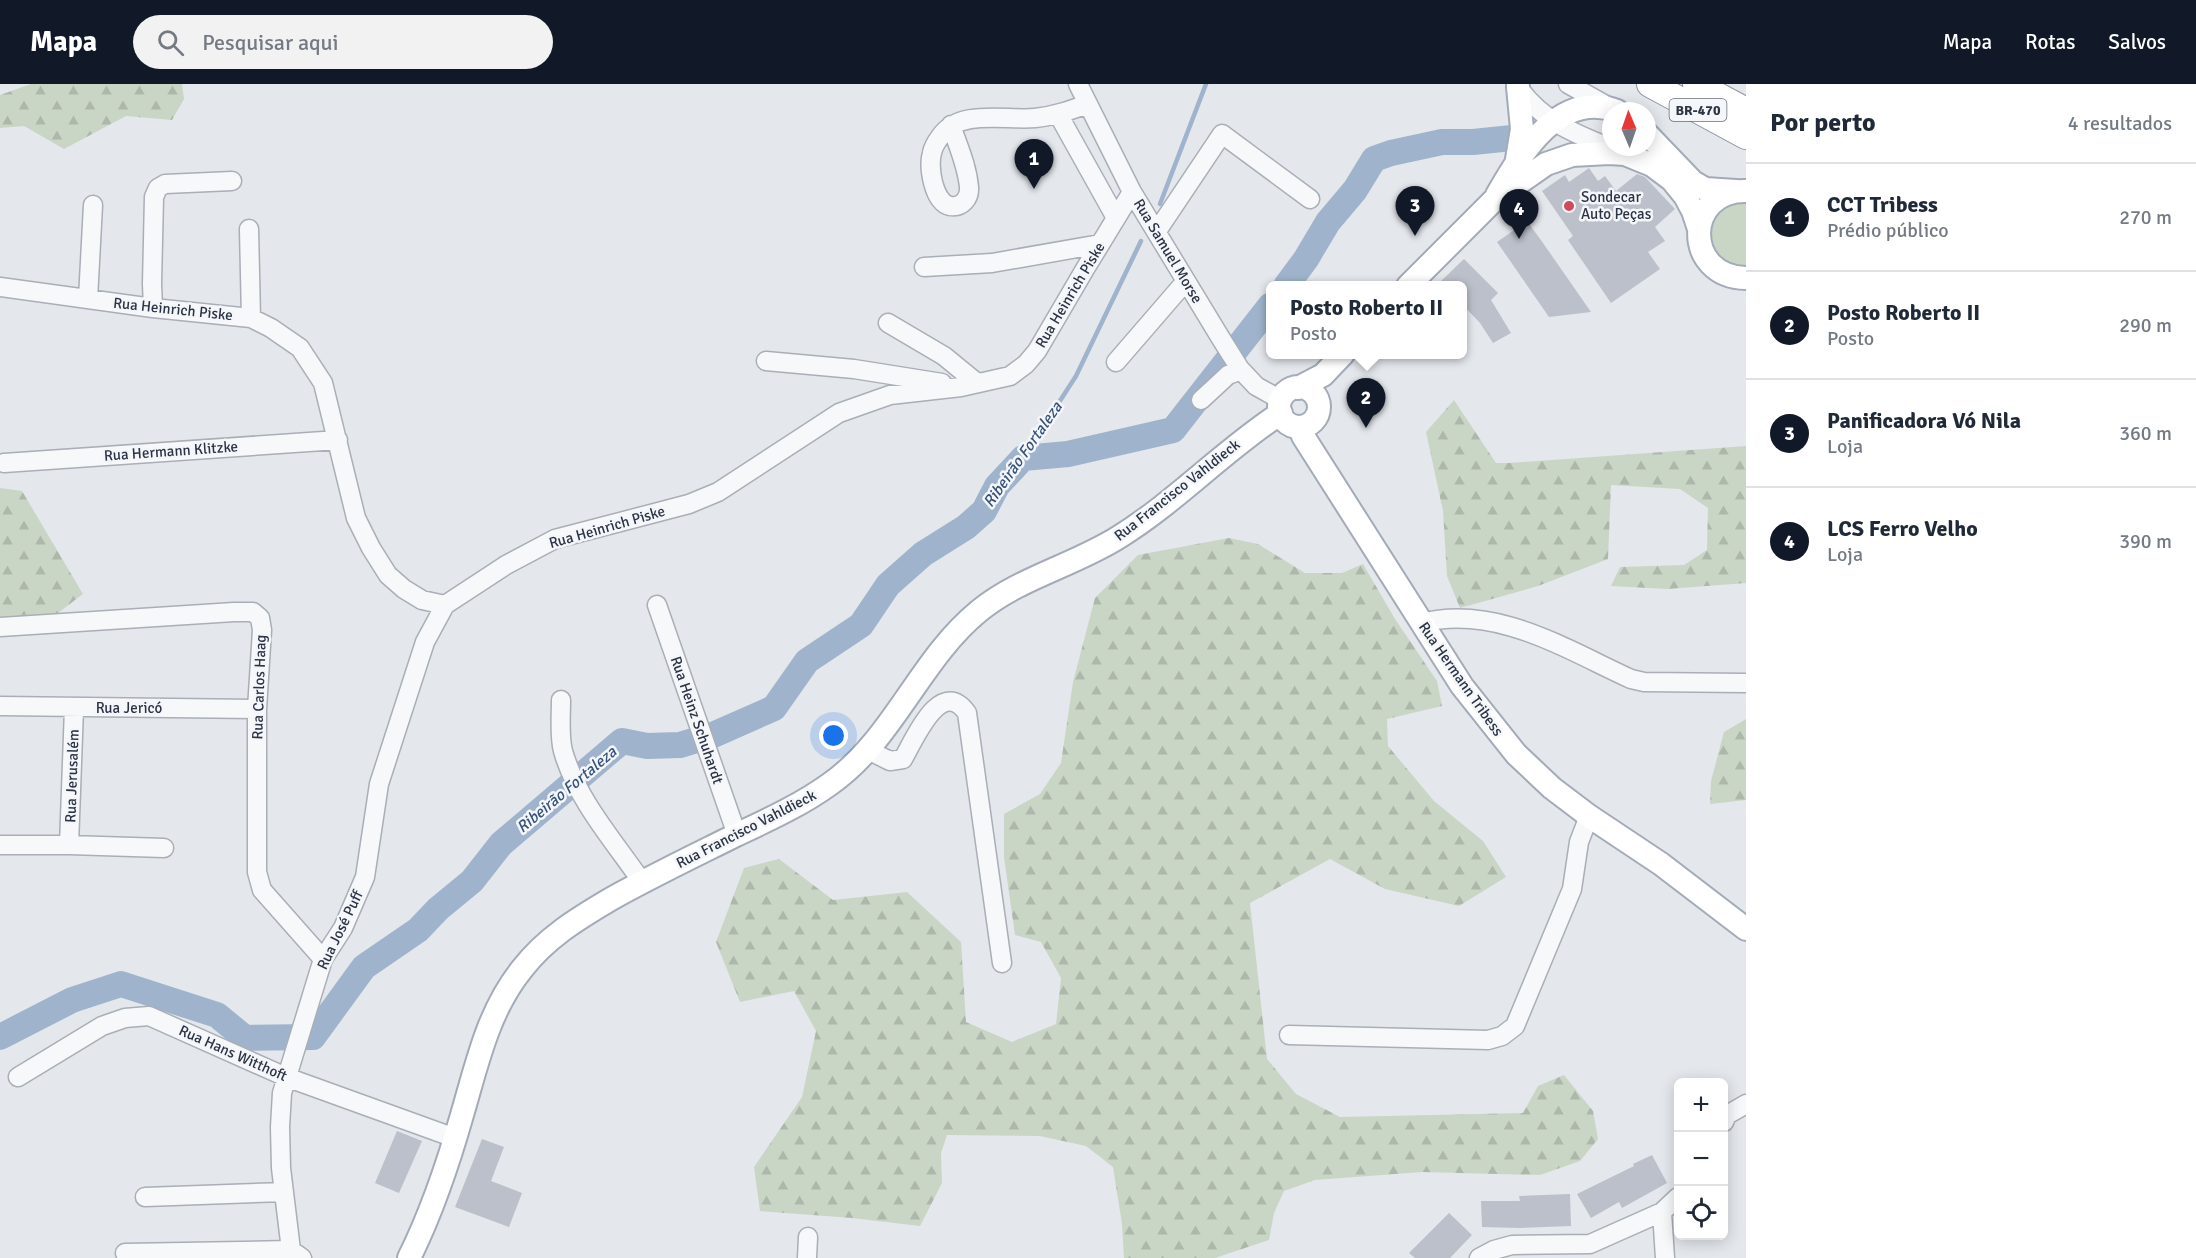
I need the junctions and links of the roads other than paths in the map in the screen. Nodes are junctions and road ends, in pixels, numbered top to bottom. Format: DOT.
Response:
graph roads {
  1 [pos="1078,84"];
  2 [pos="1568,84"];
  3 [pos="1650,84"];
  4 [pos="1696,84"];
  5 [pos="1517,86"];
  6 [pos="1602,102"];
  7 [pos="1088,104"];
  8 [pos="1602,107"];
  9 [pos="1746,111"];
  10 [pos="1058,114"];
  11 [pos="1553,122"];
  12 [pos="951,125"];
  13 [pos="1746,136"];
  14 [pos="1656,143"];
  15 [pos="1602,145"];
  16 [pos="1602,153"];
  17 [pos="1630,156"];
  18 [pos="1517,159"];
  19 [pos="232,181"];
  20 [pos="1742,191"];
  21 [pos="1132,192"];
  22 [pos="1310,199"];
  23 [pos="1493,201"];
  24 [pos="93,205"];
  25 [pos="1116,218"];
  26 [pos="1699,229"];
  27 [pos="249,230"];
  28 [pos="1157,231"];
  29 [pos="1100,244"];
  30 [pos="924,267"];
  31 [pos="1746,278"];
  32 [pos="1186,281"];
  33 [pos="1412,281"];
  34 [pos="0,287"];
  35 [pos="88,299"];
  36 [pos="153,308"];
  37 [pos="251,318"];
  38 [pos="888,323"];
  39 [pos="1338,359"];
  40 [pos="766,361"];
  41 [pos="1116,362"];
  42 [pos="1241,369"];
  43 [pos="1323,375"];
  44 [pos="969,385"];
  45 [pos="1201,400"];
  46 [pos="1286,400"];
  47 [pos="1311,416"];
  48 [pos="338,440"];
  49 [pos="4,463"];
  50 [pos="446,605"];
  51 [pos="657,605"];
  52 [pos="1421,623"];
  53 [pos="0,627"];
  54 [pos="1746,683"];
  55 [pos="561,700"];
  56 [pos="0,706"];
  57 [pos="74,708"];
  58 [pos="257,709"];
  59 [pos="868,750"];
  60 [pos="1589,816"];
  61 [pos="737,835"];
  62 [pos="0,845"];
  63 [pos="69,845"];
  64 [pos="164,848"];
  65 [pos="642,882"];
  66 [pos="1746,929"];
  67 [pos="323,959"];
  68 [pos="1002,963"];
  69 [pos="1289,1035"];
  70 [pos="289,1069"];
  71 [pos="18,1077"];
  72 [pos="1746,1104"];
  73 [pos="1728,1114"];
  74 [pos="455,1138"];
  75 [pos="284,1192"];
  76 [pos="145,1197"];
  77 [pos="1674,1201"];
  78 [pos="1662,1212"];
  79 [pos="808,1237"];
  80 [pos="125,1253"];
  81 [pos="296,1254"];
  82 [pos="409,1258"];
  83 [pos="807,1258"];
  84 [pos="1479,1258"];
  85 [pos="1665,1258"];
  1 -- 7 [label="street, Rua Samuel Morse"];
  2 -- 6 [label="street"];
  3 -- 13 [label="highway, BR-470"];
  4 -- 9 [label="highway, BR-470"];
  5 -- 11 [label="street"];
  5 -- 18 [label="main road"];
  7 -- 10 [label="street"];
  7 -- 21 [label="street, Rua Samuel Morse"];
  8 -- 11 [label="main road"];
  10 -- 12 [label="street"];
  10 -- 25 [label="street"];
  11 -- 15 [label="street"];
  11 -- 18 [label="main road"];
  14 -- 20 [label="main road"];
  16 -- 23 [label="main road"];
  17 -- 26 [label="main road"];
  18 -- 23 [label="main road"];
  19 -- 36 [label="street"];
  20 -- 26 [label="main road"];
  21 -- 25 [label="street, Rua Heinrich Piske"];
  21 -- 28 [label="street, Rua Samuel Morse"];
  22 -- 28 [label="street"];
  23 -- 33 [label="main road"];
  24 -- 35 [label="street"];
  25 -- 29 [label="street, Rua Heinrich Piske"];
  26 -- 31 [label="main road"];
  27 -- 37 [label="street"];
  28 -- 32 [label="street, Rua Samuel Morse"];
  29 -- 30 [label="street"];
  29 -- 44 [label="street, Rua Heinrich Piske"];
  32 -- 41 [label="street"];
  32 -- 42 [label="street, Rua Samuel Morse"];
  34 -- 35 [label="street, Rua Heinrich Piske"];
  35 -- 36 [label="street, Rua Heinrich Piske"];
  36 -- 37 [label="street, Rua Heinrich Piske"];
  37 -- 48 [label="street, Rua Heinrich Piske"];
  38 -- 44 [label="street"];
  39 -- 43 [label="main road, Rua Francisco Vahldieck"];
  40 -- 44 [label="street"];
  42 -- 45 [label="street"];
  42 -- 46 [label="street, Rua Samuel Morse"];
  43 -- 46 [label="main road, Rua Francisco Vahldieck"];
  43 -- 47 [label="main road"];
  44 -- 50 [label="street, Rua Heinrich Piske"];
  46 -- 47 [label="main road"];
  46 -- 47 [label="main road"];
  46 -- 59 [label="main road, Rua Francisco Vahldieck"];
  47 -- 52 [label="main road, Rua Hermann Tribess"];
  48 -- 49 [label="street, Rua Hermann Klitzke"];
  48 -- 50 [label="street, Rua Heinrich Piske"];
  50 -- 67 [label="street, Rua José Puff"];
  51 -- 61 [label="street, Rua Heinz Schuhardt"];
  52 -- 54 [label="street"];
  52 -- 60 [label="main road, Rua Hermann Tribess"];
  53 -- 58 [label="street, Rua Carlos Haag"];
  55 -- 65 [label="street"];
  56 -- 57 [label="street, Rua Jericó"];
  57 -- 58 [label="street, Rua Jericó"];
  57 -- 63 [label="street, Rua Jerusalém"];
  58 -- 67 [label="street, Rua Carlos Haag"];
  59 -- 61 [label="main road, Rua Francisco Vahldieck"];
  59 -- 68 [label="street"];
  60 -- 66 [label="main road, Rua Hermann Tribess"];
  60 -- 69 [label="street"];
  61 -- 65 [label="main road, Rua Francisco Vahldieck"];
  62 -- 63 [label="street"];
  63 -- 64 [label="street"];
  65 -- 74 [label="main road, Rua Francisco Vahldieck"];
  67 -- 70 [label="street, Rua José Puff"];
  70 -- 71 [label="street, Rua Hans Witthoft"];
  70 -- 74 [label="street, Rua Hans Witthoft"];
  70 -- 75 [label="street, Rua José Puff"];
  72 -- 73 [label="street"];
  74 -- 82 [label="main road, Rua Francisco Vahldieck"];
  75 -- 76 [label="street"];
  75 -- 81 [label="street, Rua José Puff"];
  77 -- 78 [label="street"];
  78 -- 84 [label="street"];
  78 -- 85 [label="street"];
  79 -- 83 [label="street"];
  80 -- 81 [label="street"];
}
